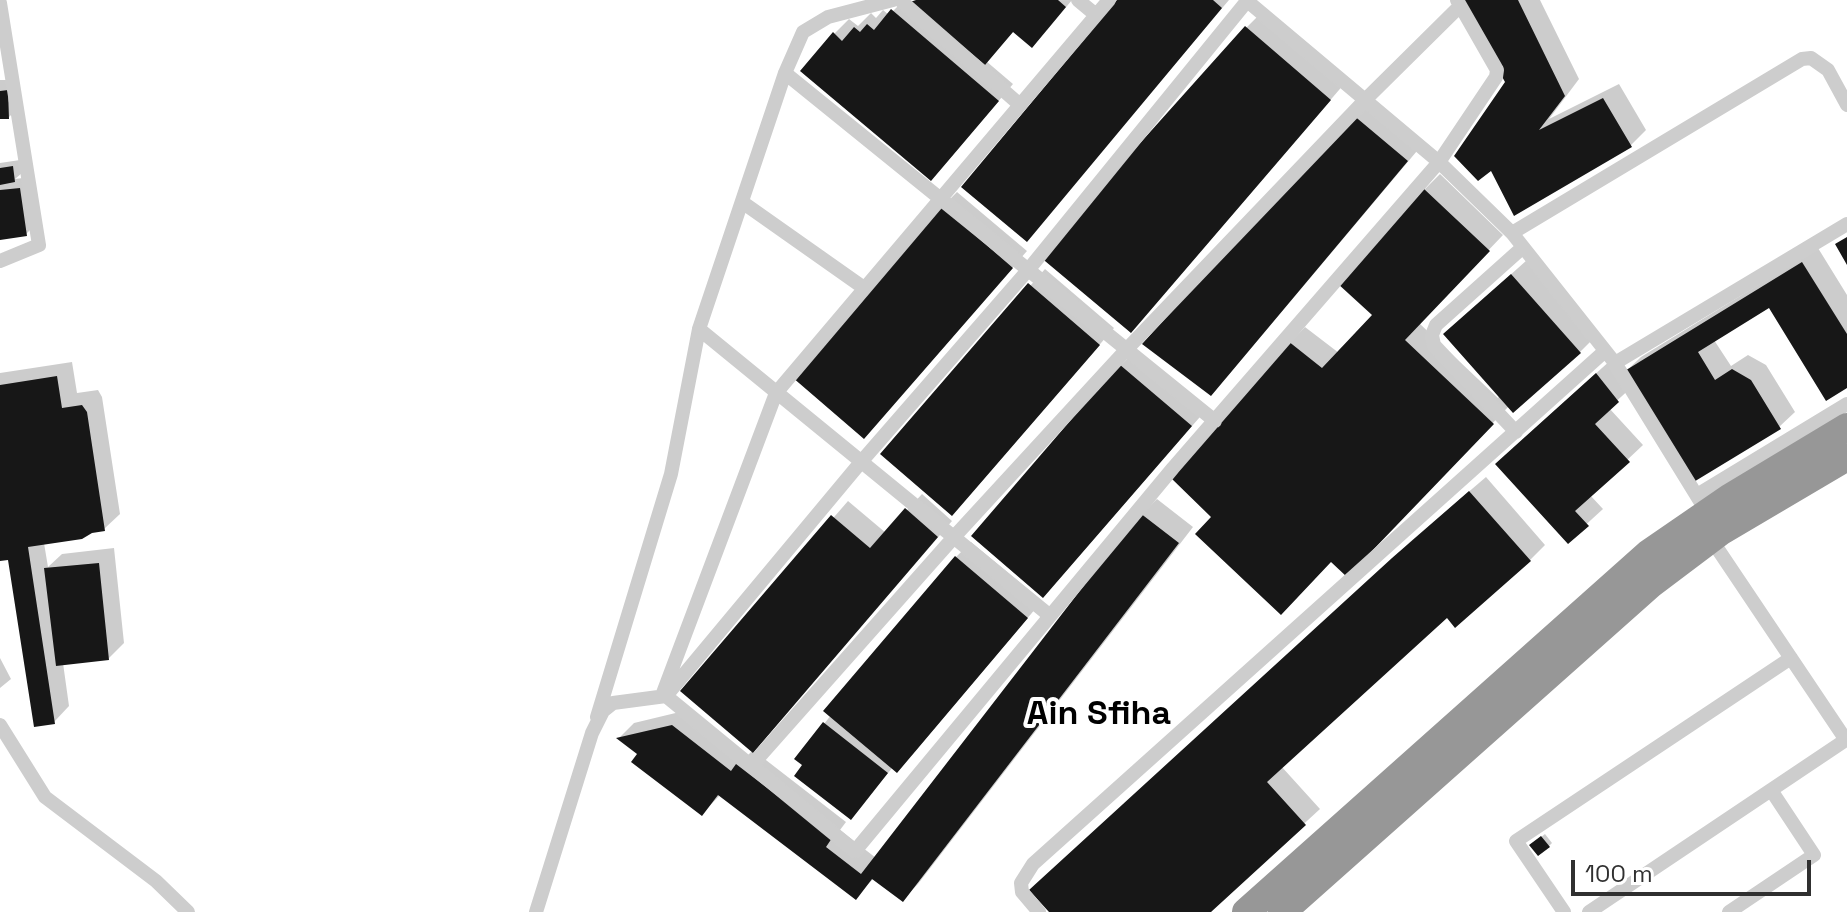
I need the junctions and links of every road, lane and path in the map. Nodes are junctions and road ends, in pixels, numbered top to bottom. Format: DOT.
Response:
graph roads {
  1 [pos="893,0"];
  2 [pos="900,0"];
  3 [pos="1078,0"];
  4 [pos="1109,0"];
  5 [pos="1246,1"];
  6 [pos="0,3"];
  7 [pos="1459,3"];
  8 [pos="1096,15"];
  9 [pos="785,73"];
  10 [pos="6,77"];
  11 [pos="1366,99"];
  12 [pos="1019,104"];
  13 [pos="1847,105"];
  14 [pos="1439,162"];
  15 [pos="939,198"];
  16 [pos="742,202"];
  17 [pos="1847,224"];
  18 [pos="1512,233"];
  19 [pos="1522,248"];
  20 [pos="0,261"];
  21 [pos="1029,269"];
  22 [pos="864,288"];
  23 [pos="699,329"];
  24 [pos="1126,350"];
  25 [pos="1605,351"];
  26 [pos="1615,363"];
  27 [pos="776,393"];
  28 [pos="1847,404"];
  29 [pos="1215,421"];
  30 [pos="1847,427"];
  31 [pos="1516,432"];
  32 [pos="1847,457"];
  33 [pos="861,462"];
  34 [pos="1705,516"];
  35 [pos="954,537"];
  36 [pos="1049,615"];
  37 [pos="1791,658"];
  38 [pos="664,697"];
  39 [pos="0,725"];
  40 [pos="592,733"];
  41 [pos="1847,740"];
  42 [pos="751,766"];
  43 [pos="1771,790"];
  44 [pos="188,912"];
  45 [pos="536,912"];
  46 [pos="1039,912"];
  47 [pos="1246,912"];
  48 [pos="1282,912"];
  49 [pos="1564,912"];
  50 [pos="1589,912"];
  51 [pos="1729,912"];
  1 -- 9 [label="street"];
  2 -- 12 [label="street"];
  3 -- 8 [label="street"];
  4 -- 8 [label="street"];
  5 -- 11 [label="street"];
  5 -- 21 [label="street"];
  6 -- 10 [label="street"];
  7 -- 11 [label="street"];
  7 -- 14 [label="street"];
  8 -- 12 [label="street"];
  9 -- 15 [label="street"];
  9 -- 16 [label="street"];
  10 -- 20 [label="street"];
  11 -- 14 [label="street"];
  11 -- 24 [label="street"];
  12 -- 15 [label="street"];
  13 -- 18 [label="street"];
  14 -- 18 [label="street"];
  14 -- 29 [label="street"];
  15 -- 21 [label="street"];
  15 -- 22 [label="street"];
  16 -- 22 [label="street"];
  16 -- 23 [label="street"];
  17 -- 26 [label="street"];
  18 -- 19 [label="street"];
  19 -- 25 [label="street"];
  19 -- 31 [label="street"];
  21 -- 24 [label="street"];
  21 -- 33 [label="street"];
  22 -- 27 [label="street"];
  23 -- 27 [label="street"];
  23 -- 40 [label="street"];
  24 -- 29 [label="street"];
  24 -- 35 [label="street"];
  25 -- 26 [label="street"];
  25 -- 31 [label="street"];
  26 -- 34 [label="street"];
  27 -- 33 [label="street"];
  27 -- 38 [label="street"];
  28 -- 34 [label="street"];
  29 -- 36 [label="street"];
  30 -- 34 [label="highway"];
  31 -- 46 [label="street"];
  32 -- 34 [label="highway"];
  33 -- 35 [label="street"];
  33 -- 38 [label="street"];
  34 -- 37 [label="street"];
  34 -- 47 [label="highway"];
  34 -- 48 [label="highway"];
  35 -- 36 [label="street"];
  35 -- 42 [label="street"];
  36 -- 42 [label="street"];
  37 -- 41 [label="street"];
  37 -- 49 [label="street"];
  38 -- 40 [label="street"];
  38 -- 42 [label="street"];
  39 -- 44 [label="street"];
  40 -- 45 [label="street"];
  41 -- 43 [label="street"];
  43 -- 50 [label="street"];
  43 -- 51 [label="street"];
}
